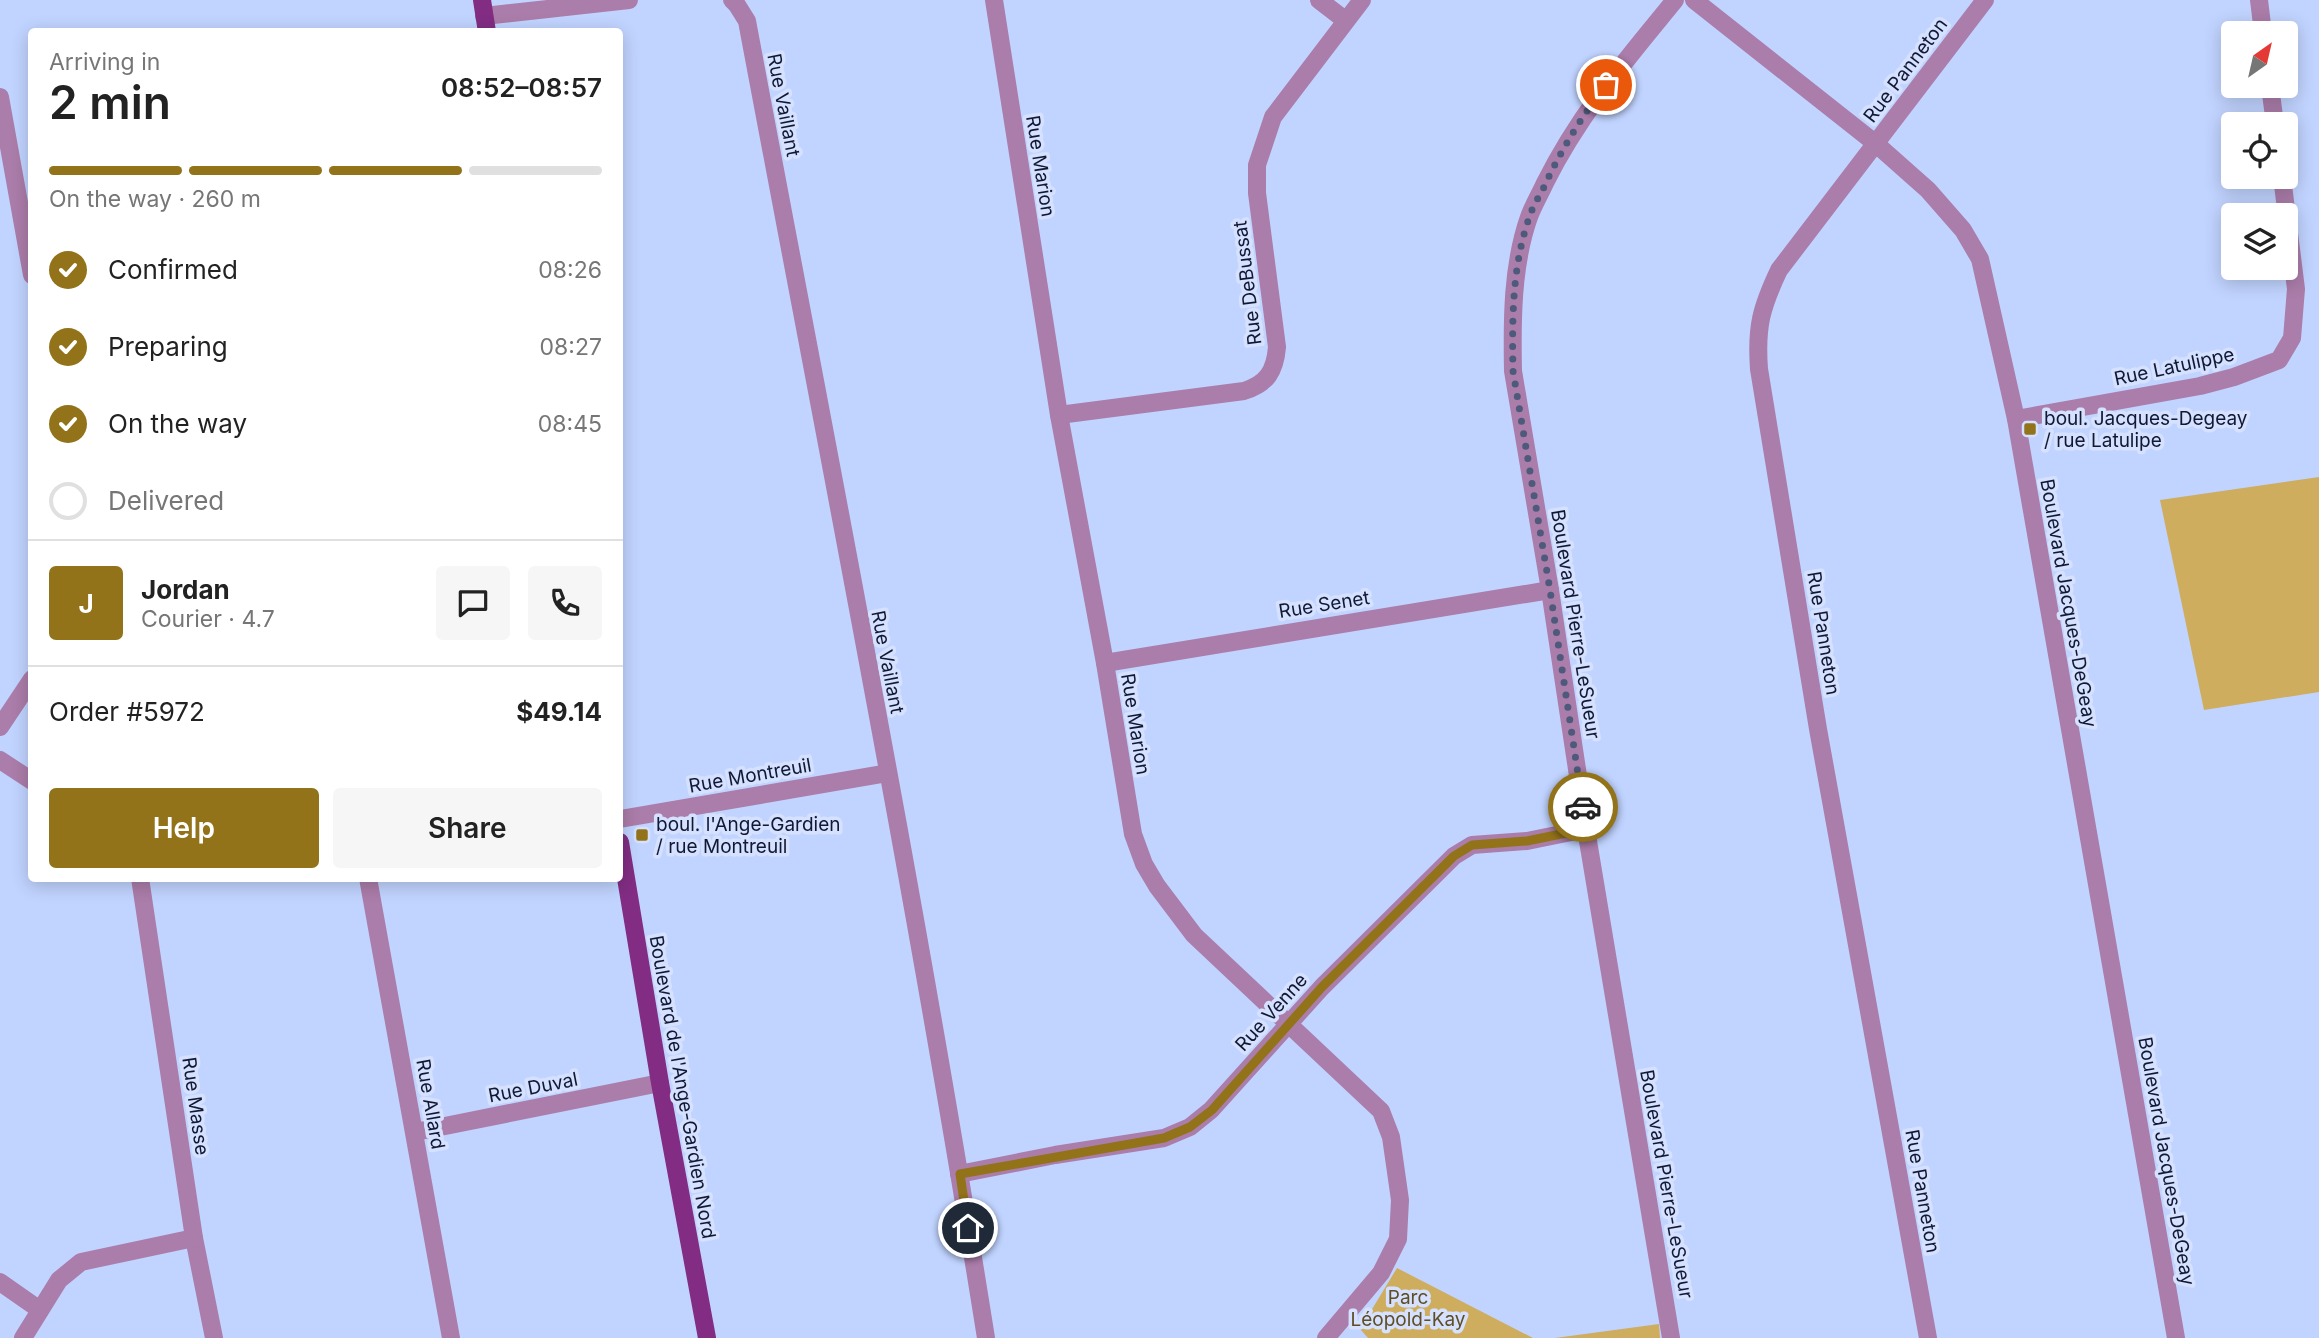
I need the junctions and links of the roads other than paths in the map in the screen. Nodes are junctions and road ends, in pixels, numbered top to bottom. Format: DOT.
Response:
graph roads {
  1 [pos="629,0"];
  2 [pos="732,0"];
  3 [pos="994,0"];
  4 [pos="1319,0"];
  5 [pos="1362,0"];
  6 [pos="1675,0"];
  7 [pos="1694,0"];
  8 [pos="1985,0"];
  9 [pos="2259,0"];
  10 [pos="484,16"];
  11 [pos="1345,20"];
  12 [pos="2262,21"];
  13 [pos="0,97"];
  14 [pos="1875,143"];
  15 [pos="2284,189"];
  16 [pos="28,253"];
  17 [pos="1059,415"];
  18 [pos="2016,419"];
  19 [pos="1550,590"];
  20 [pos="1105,663"];
  21 [pos="28,685"];
  22 [pos="0,727"];
  23 [pos="0,760"];
  24 [pos="888,773"];
  25 [pos="28,778"];
  26 [pos="623,818"];
  27 [pos="1586,829"];
  28 [pos="623,860"];
  29 [pos="141,882"];
  30 [pos="369,882"];
  31 [pos="1289,1023"];
  32 [pos="660,1083"];
  33 [pos="415,1132"];
  34 [pos="960,1174"];
  35 [pos="194,1238"];
  36 [pos="0,1282"];
  37 [pos="40,1310"];
  38 [pos="23,1338"];
  39 [pos="214,1338"];
  40 [pos="451,1338"];
  41 [pos="707,1338"];
  42 [pos="986,1338"];
  43 [pos="1326,1338"];
  44 [pos="1671,1338"];
  45 [pos="1928,1338"];
  46 [pos="2176,1338"];
  1 -- 10 [label="street"];
  2 -- 24 [label="street, Rue Vaillant"];
  3 -- 17 [label="street, Rue Marion"];
  4 -- 11 [label="street"];
  5 -- 11 [label="street, Rue DeBussat"];
  6 -- 19 [label="street, Boulevard Pierre-LeSueur"];
  7 -- 14 [label="street, Boulevard Jacques-DeGeay"];
  8 -- 14 [label="street, Rue Panneton"];
  9 -- 12 [label="street"];
  11 -- 17 [label="street, Rue DeBussat"];
  13 -- 16 [label="street"];
  14 -- 18 [label="street, Boulevard Jacques-DeGeay"];
  14 -- 45 [label="street, Rue Panneton"];
  15 -- 18 [label="street, Rue Latulippe"];
  17 -- 20 [label="street, Rue Marion"];
  18 -- 46 [label="street, Boulevard Jacques-DeGeay"];
  19 -- 20 [label="street, Rue Senet"];
  19 -- 27 [label="street, Boulevard Pierre-LeSueur"];
  20 -- 31 [label="street, Rue Marion"];
  21 -- 22 [label="street"];
  23 -- 25 [label="street"];
  24 -- 26 [label="street, Rue Montreuil"];
  24 -- 34 [label="street, Rue Vaillant"];
  27 -- 31 [label="street, Rue Venne"];
  27 -- 44 [label="street, Boulevard Pierre-LeSueur"];
  28 -- 32 [label="main road, Boulevard de l'Ange-Gardien Nord"];
  29 -- 35 [label="street, Rue Masse"];
  30 -- 33 [label="street, Rue Allard"];
  31 -- 34 [label="street, Rue Venne"];
  31 -- 43 [label="street, Rue Marion"];
  32 -- 33 [label="street, Rue Duval"];
  32 -- 41 [label="main road, Boulevard de l'Ange-Gardien Nord"];
  33 -- 40 [label="street, Rue Allard"];
  34 -- 42 [label="street, Rue Vaillant"];
  35 -- 37 [label="street"];
  35 -- 39 [label="street, Rue Masse"];
  36 -- 37 [label="street"];
  37 -- 38 [label="street"];
}
